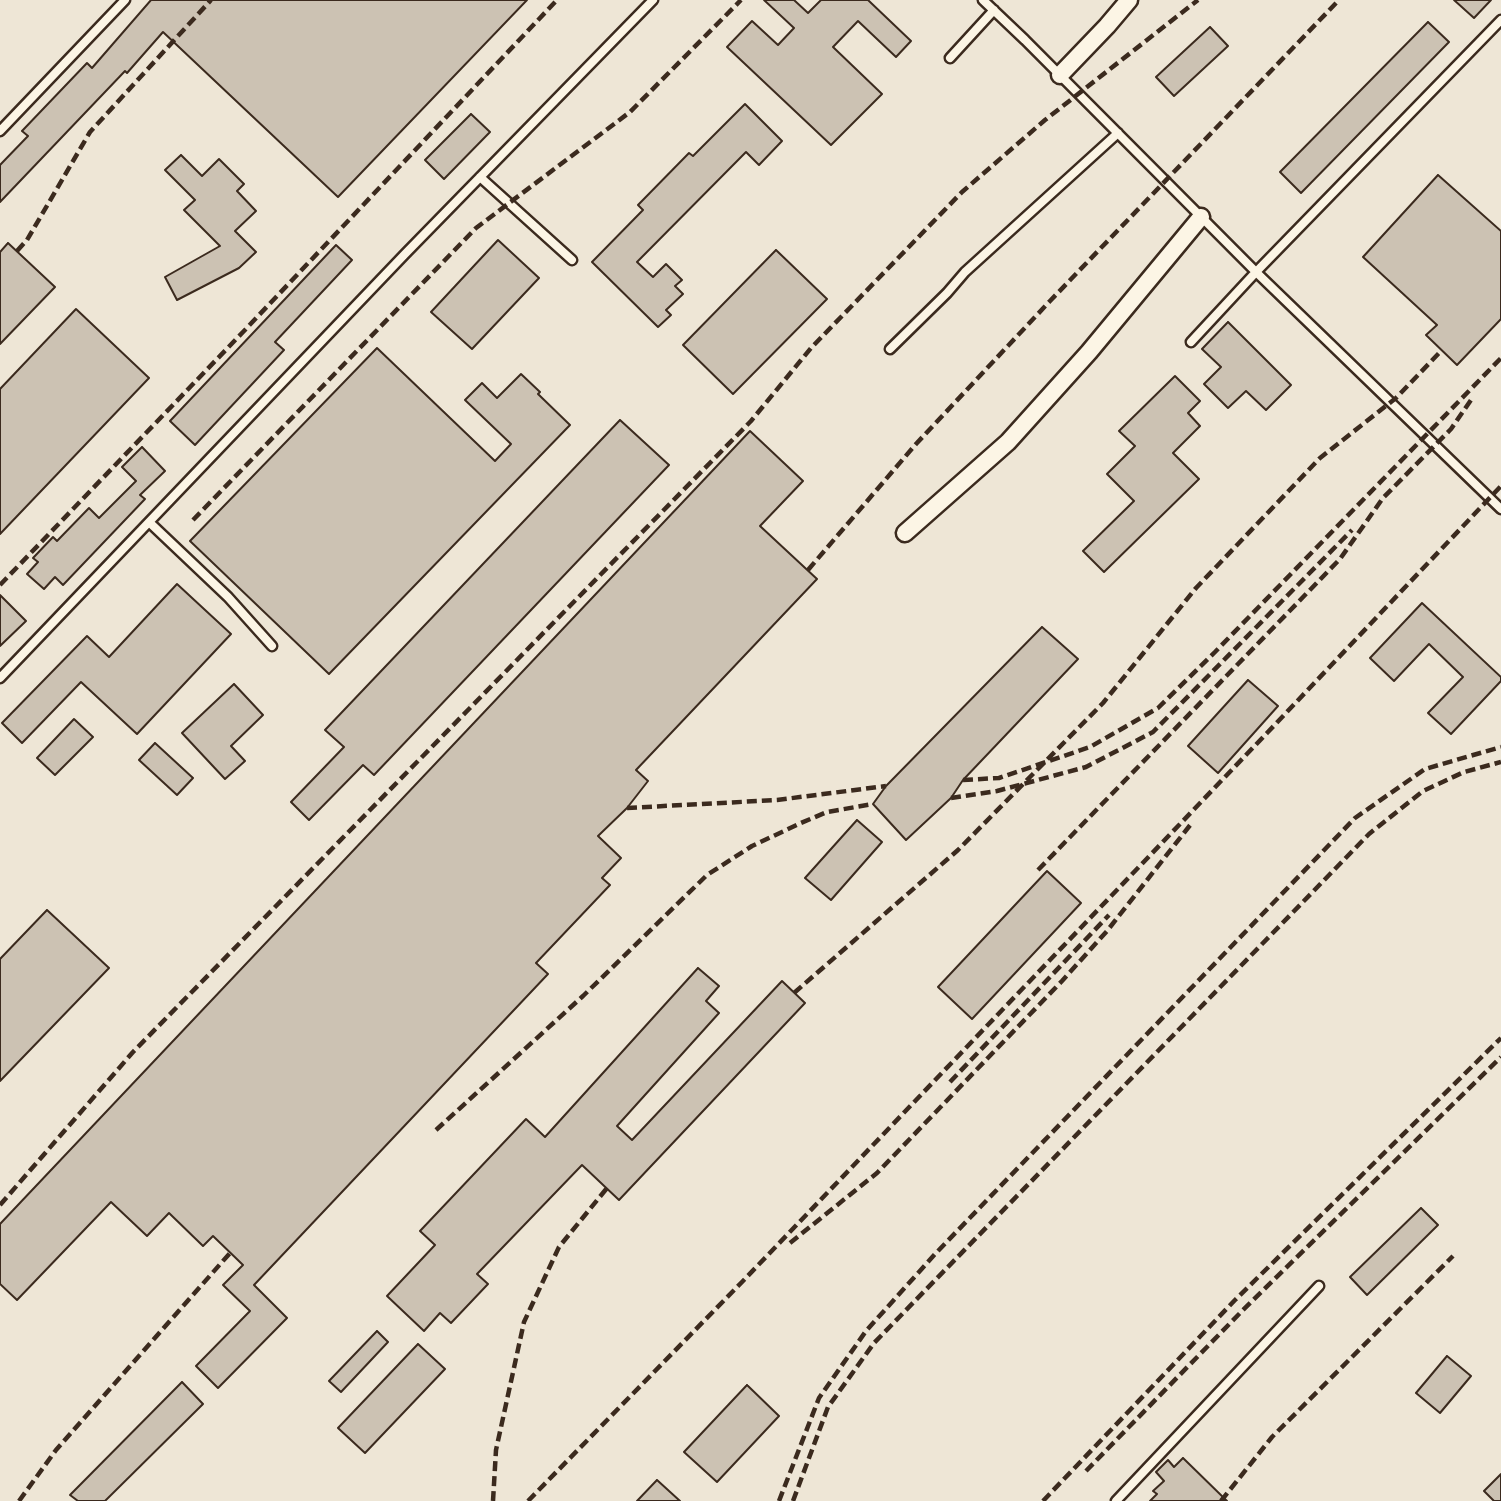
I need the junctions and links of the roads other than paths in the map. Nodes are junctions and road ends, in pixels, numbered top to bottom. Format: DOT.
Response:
graph roads {
  1 [pos="125,0"];
  2 [pos="653,0"];
  3 [pos="983,0"];
  4 [pos="1129,0"];
  5 [pos="994,10"];
  6 [pos="1501,20"];
  7 [pos="950,58"];
  8 [pos="1060,75"];
  9 [pos="0,131"];
  10 [pos="1118,133"];
  11 [pos="480,177"];
  12 [pos="1201,217"];
  13 [pos="572,260"];
  14 [pos="1256,272"];
  15 [pos="1191,342"];
  16 [pos="890,349"];
  17 [pos="1501,509"];
  18 [pos="149,522"];
  19 [pos="905,533"];
  20 [pos="272,646"];
  21 [pos="0,678"];
  22 [pos="1319,1286"];
  23 [pos="1116,1501"];
  1 -- 9 [label="lane"];
  2 -- 11 [label="lane"];
  3 -- 5 [label="lane"];
  4 -- 8 [label="street"];
  5 -- 7 [label="lane"];
  5 -- 8 [label="lane"];
  6 -- 14 [label="lane"];
  8 -- 10 [label="lane"];
  10 -- 12 [label="lane"];
  10 -- 16 [label="lane"];
  11 -- 13 [label="lane"];
  11 -- 18 [label="lane"];
  12 -- 14 [label="lane"];
  12 -- 19 [label="street"];
  14 -- 15 [label="lane"];
  14 -- 17 [label="lane"];
  18 -- 20 [label="lane"];
  18 -- 21 [label="lane"];
  22 -- 23 [label="lane"];
}
